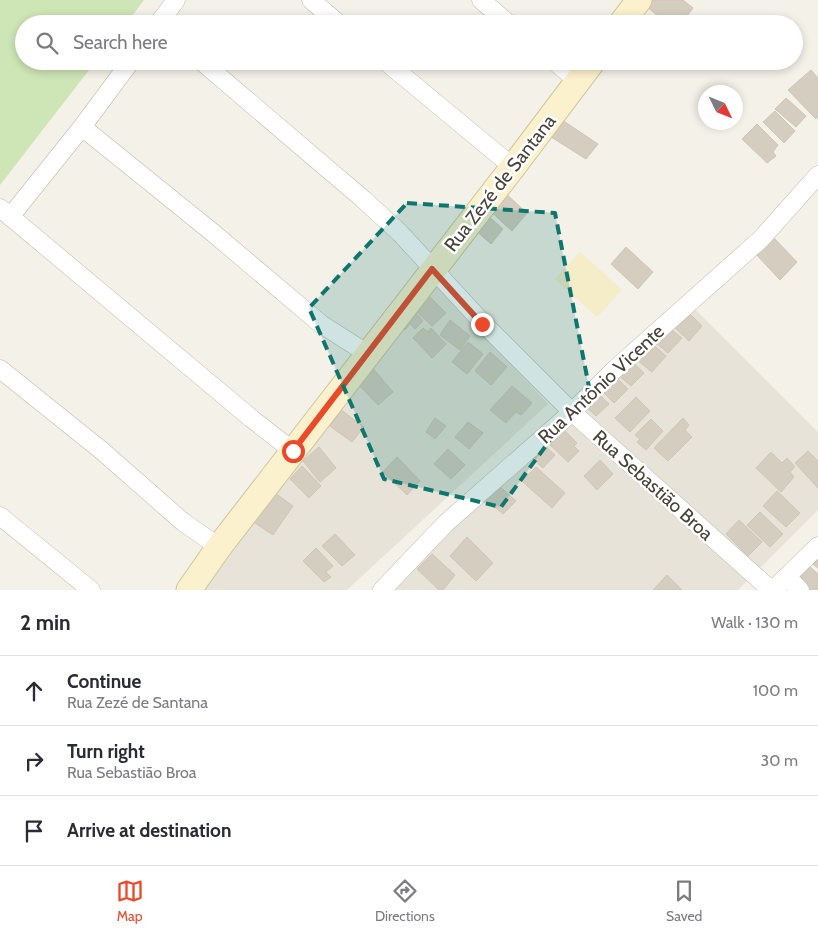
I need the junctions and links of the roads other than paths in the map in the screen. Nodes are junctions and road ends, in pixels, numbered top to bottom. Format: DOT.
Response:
graph roads {
  1 [pos="176,0"];
  2 [pos="311,0"];
  3 [pos="481,0"];
  4 [pos="639,0"];
  5 [pos="165,15"];
  6 [pos="329,15"];
  7 [pos="499,15"];
  8 [pos="628,15"];
  9 [pos="123,70"];
  10 [pos="211,70"];
  11 [pos="396,70"];
  12 [pos="565,70"];
  13 [pos="586,70"];
  14 [pos="578,81"];
  15 [pos="82,127"];
  16 [pos="513,167"];
  17 [pos="818,175"];
  18 [pos="5,212"];
  19 [pos="432,269"];
  20 [pos="368,354"];
  21 [pos="0,369"];
  22 [pos="572,412"];
  23 [pos="293,451"];
  24 [pos="0,516"];
  25 [pos="818,546"];
  26 [pos="219,547"];
  27 [pos="787,576"];
  28 [pos="91,590"];
  29 [pos="188,590"];
  30 [pos="382,590"];
  31 [pos="772,590"];
  32 [pos="800,590"];
  1 -- 5 [label="street"];
  2 -- 6 [label="street"];
  3 -- 7 [label="street"];
  4 -- 8 [label="main road"];
  9 -- 15 [label="street"];
  10 -- 19 [label="street, Rua Sebastião Broa"];
  11 -- 16 [label="street"];
  12 -- 14 [label="street"];
  13 -- 14 [label="main road, Rua Zezé de Santana"];
  14 -- 16 [label="main road, Rua Zezé de Santana"];
  15 -- 18 [label="street"];
  15 -- 20 [label="street"];
  16 -- 19 [label="main road, Rua Zezé de Santana"];
  17 -- 22 [label="street, Rua Antônio Vicente"];
  18 -- 23 [label="street"];
  19 -- 20 [label="main road, Rua Zezé de Santana"];
  19 -- 22 [label="street, Rua Sebastião Broa"];
  20 -- 23 [label="main road, Rua Zezé de Santana"];
  21 -- 26 [label="street"];
  22 -- 30 [label="street, Rua Antônio Vicente"];
  22 -- 31 [label="street, Rua Sebastião Broa"];
  23 -- 26 [label="main road, Rua Zezé de Santana"];
  24 -- 28 [label="street"];
  25 -- 27 [label="street"];
  26 -- 29 [label="main road, Rua Zezé de Santana"];
  27 -- 31 [label="street"];
  27 -- 32 [label="street"];
}
